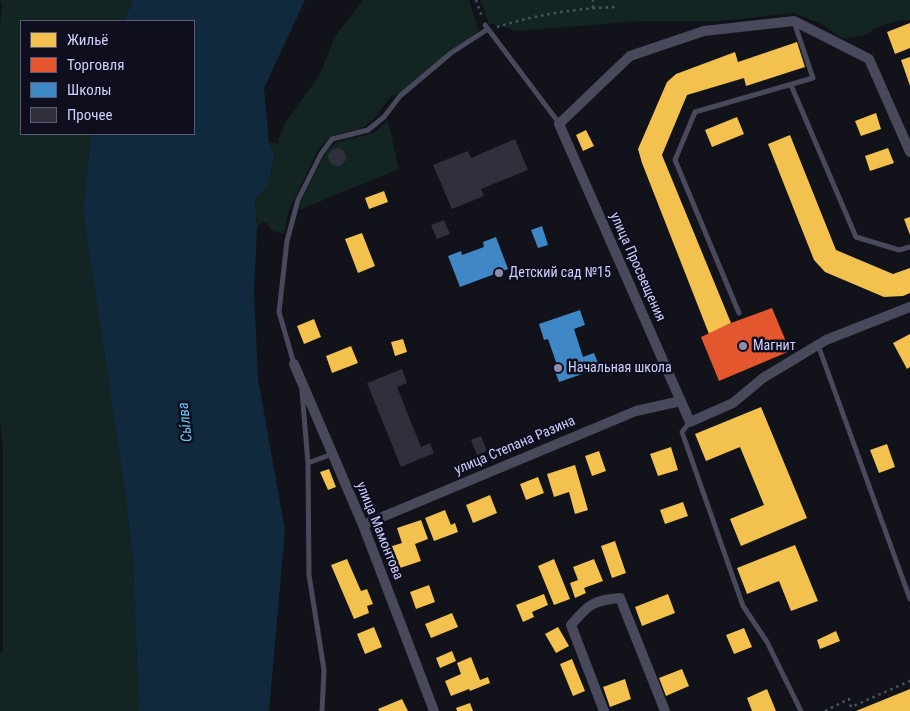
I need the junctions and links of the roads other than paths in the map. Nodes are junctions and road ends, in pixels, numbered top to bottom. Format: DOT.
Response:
graph roads {
  1 [pos="794,22"];
  2 [pos="791,85"];
  3 [pos="560,124"];
  4 [pos="910,152"];
  5 [pos="910,246"];
  6 [pos="910,307"];
  7 [pos="739,313"];
  8 [pos="818,345"];
  9 [pos="294,364"];
  10 [pos="301,382"];
  11 [pos="681,401"];
  12 [pos="690,422"];
  13 [pos="332,454"];
  14 [pos="308,463"];
  15 [pos="363,525"];
  16 [pos="910,599"];
  17 [pos="322,711"];
  18 [pos="434,711"];
  19 [pos="604,711"];
  20 [pos="665,711"];
  21 [pos="801,711"];
  1 -- 2 [label="lane"];
  1 -- 3 [label="street"];
  1 -- 4 [label="street"];
  2 -- 5 [label="lane"];
  2 -- 7 [label="lane"];
  3 -- 9 [label="lane"];
  3 -- 11 [label="street, улица Просвещения"];
  6 -- 8 [label="street"];
  8 -- 12 [label="street"];
  8 -- 16 [label="lane"];
  9 -- 10 [label="street, улица Мамонтова"];
  10 -- 13 [label="street, улица Мамонтова"];
  10 -- 14 [label="lane"];
  11 -- 12 [label="street, улица Просвещения"];
  11 -- 15 [label="street, улица Степана Разина"];
  12 -- 21 [label="lane"];
  13 -- 14 [label="lane"];
  13 -- 15 [label="street, улица Мамонтова"];
  14 -- 17 [label="lane"];
  15 -- 18 [label="street, улица Мамонтова"];
  19 -- 20 [label="street"];
}
